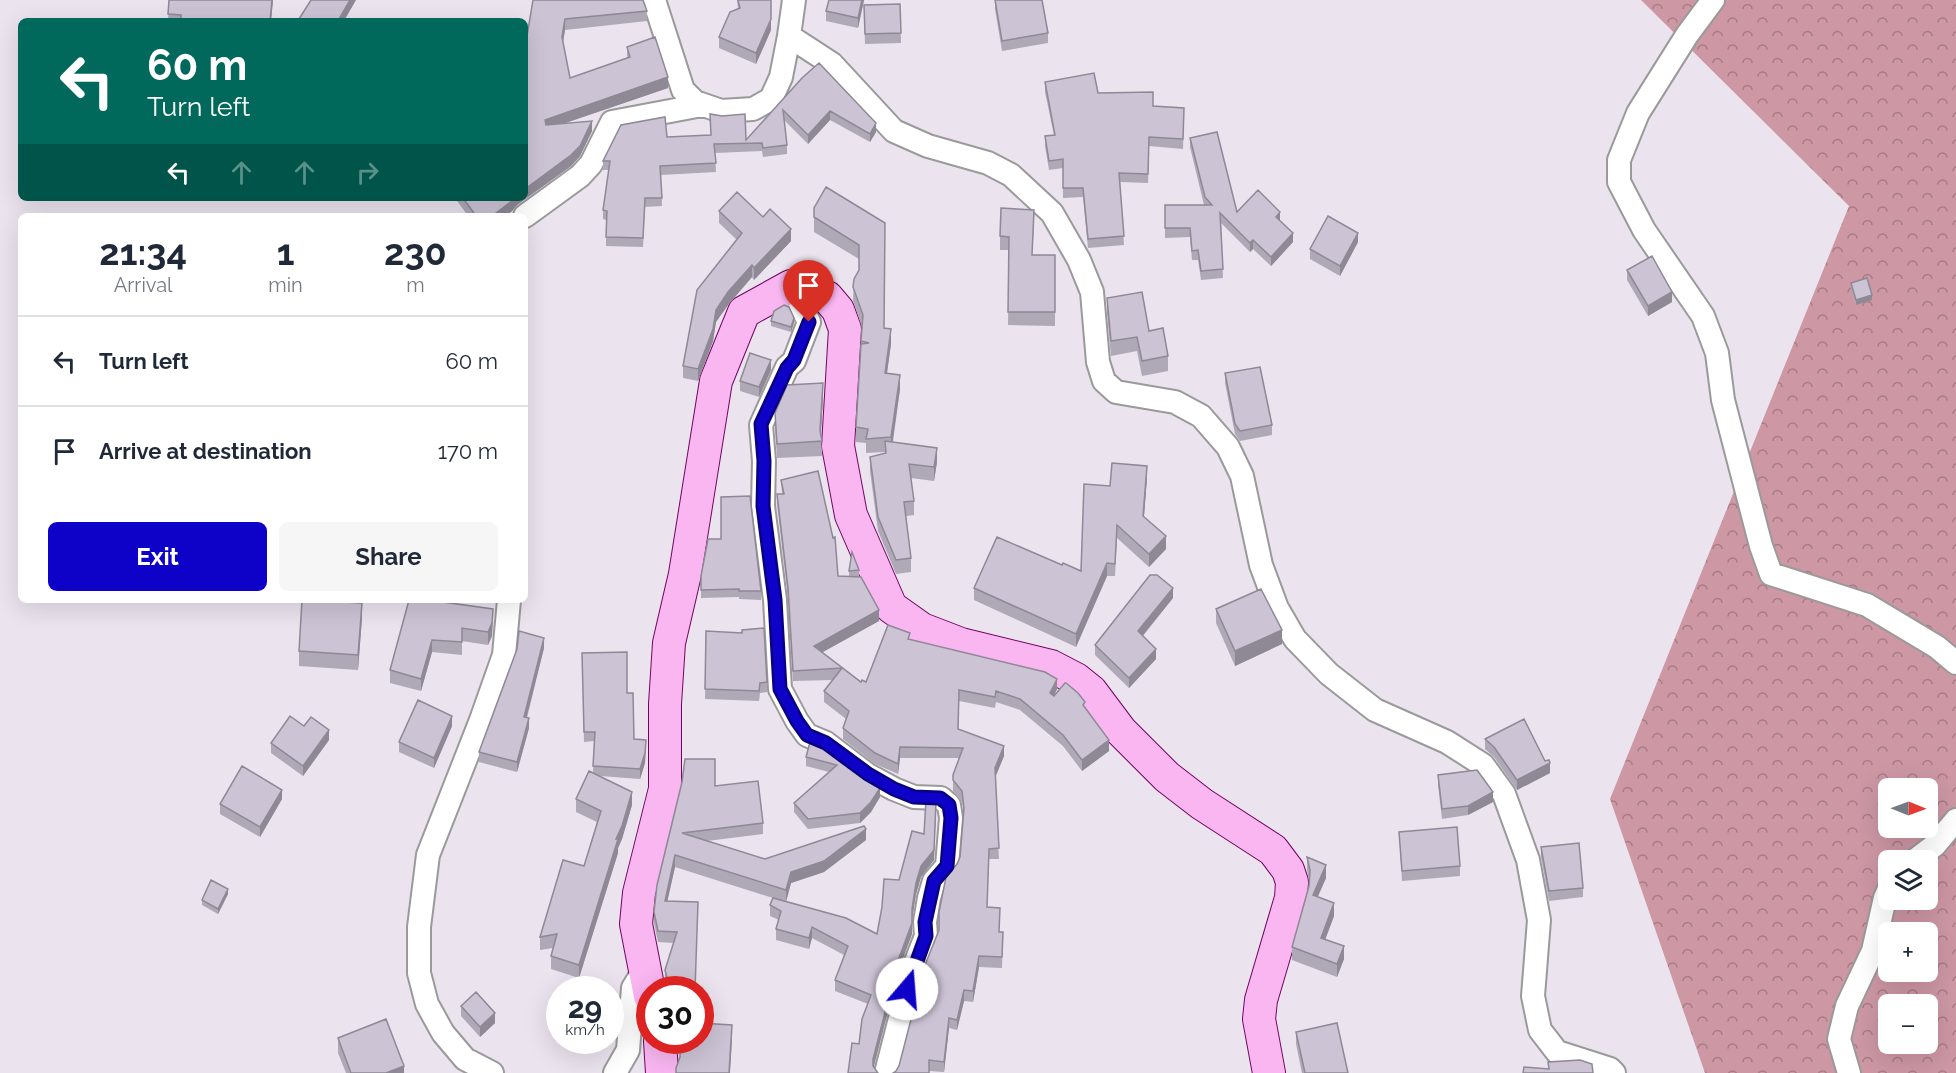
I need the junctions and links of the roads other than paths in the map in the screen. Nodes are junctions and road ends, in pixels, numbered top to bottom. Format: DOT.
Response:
graph roads {
  1 [pos="654,0"];
  2 [pos="794,0"];
  3 [pos="1713,0"];
  4 [pos="789,36"];
  5 [pos="702,105"];
  6 [pos="528,214"];
  7 [pos="791,286"];
  8 [pos="509,603"];
  9 [pos="1956,663"];
  10 [pos="1956,820"];
  11 [pos="1928,850"];
  12 [pos="1882,910"];
  13 [pos="646,976"];
  14 [pos="636,987"];
  15 [pos="661,1054"];
  16 [pos="492,1073"];
  17 [pos="615,1073"];
  18 [pos="662,1073"];
  19 [pos="886,1073"];
  20 [pos="1269,1073"];
  21 [pos="1614,1073"];
  22 [pos="1849,1073"];
  1 -- 5 [label="street"];
  2 -- 4 [label="street"];
  3 -- 9 [label="street"];
  4 -- 5 [label="street"];
  4 -- 21 [label="street"];
  5 -- 6 [label="street"];
  7 -- 13 [label="main road"];
  7 -- 19 [label="street"];
  7 -- 20 [label="main road"];
  8 -- 16 [label="street"];
  10 -- 11 [label="street"];
  12 -- 22 [label="street"];
  14 -- 17 [label="street"];
  15 -- 18 [label="main road"];
}
